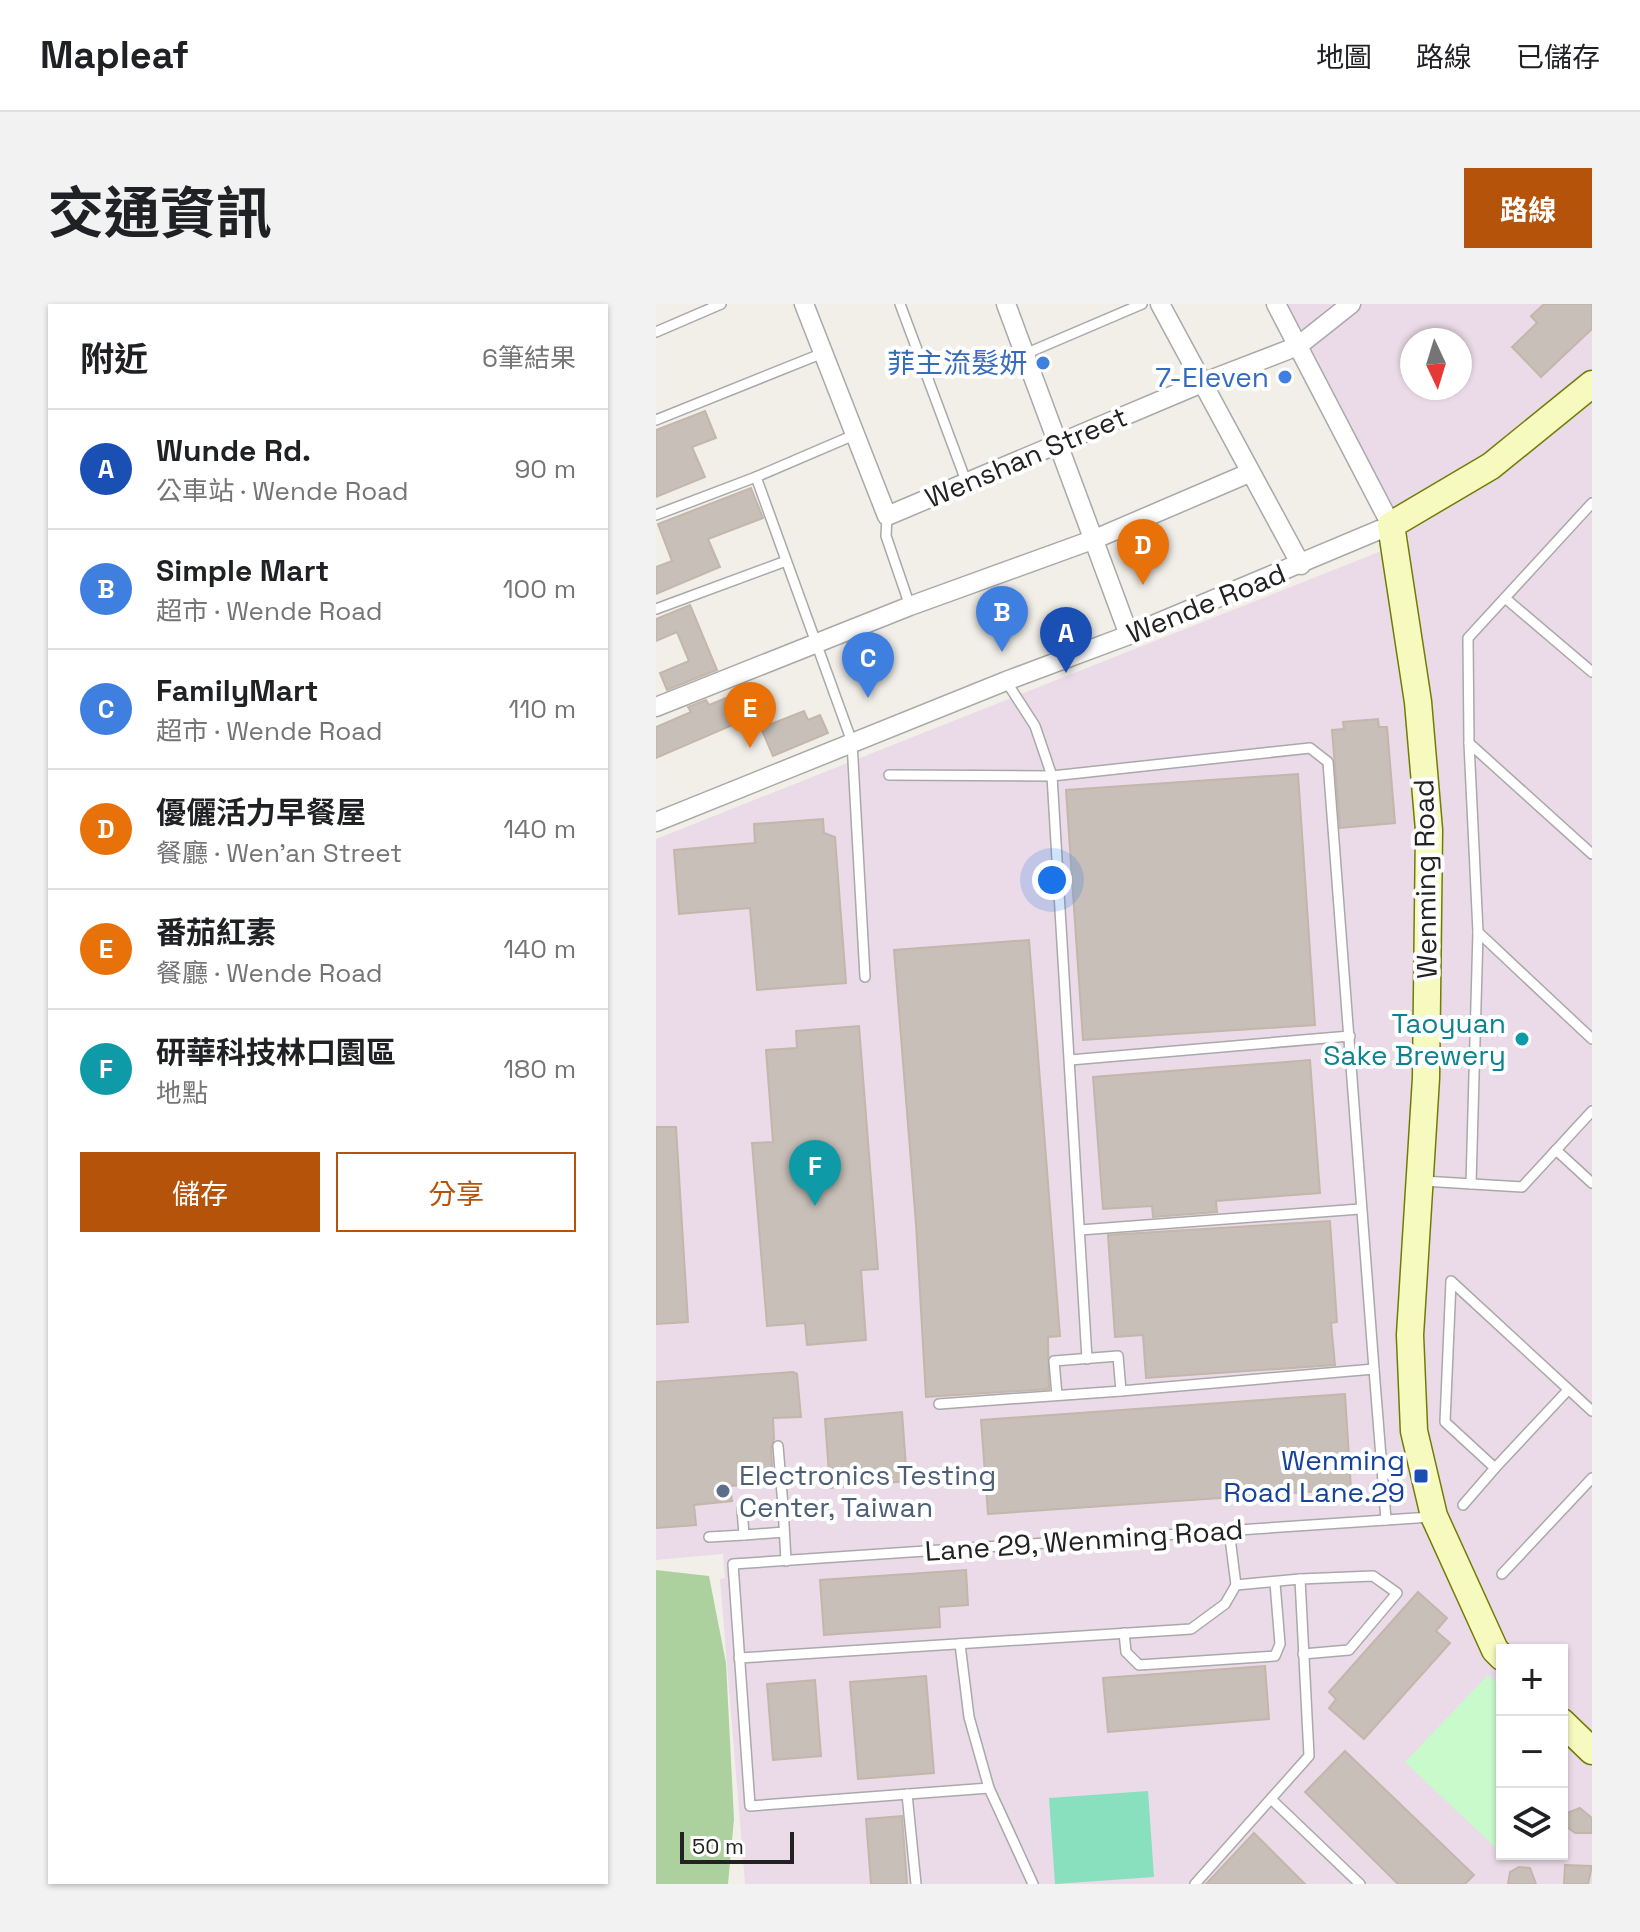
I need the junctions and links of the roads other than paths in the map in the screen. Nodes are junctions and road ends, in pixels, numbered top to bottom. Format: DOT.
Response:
graph roads {
  1 [pos="721,304"];
  2 [pos="804,304"];
  3 [pos="900,304"];
  4 [pos="1006,304"];
  5 [pos="1142,304"];
  6 [pos="1160,304"];
  7 [pos="1276,304"];
  8 [pos="1351,304"];
  9 [pos="656,332"];
  10 [pos="1298,346"];
  11 [pos="823,353"];
  12 [pos="1025,354"];
  13 [pos="1202,383"];
  14 [pos="1592,384"];
  15 [pos="656,420"];
  16 [pos="854,435"];
  17 [pos="1059,444"];
  18 [pos="1249,473"];
  19 [pos="756,477"];
  20 [pos="966,481"];
  21 [pos="1592,503"];
  22 [pos="656,515"];
  23 [pos="887,516"];
  24 [pos="1391,525"];
  25 [pos="1095,539"];
  26 [pos="786,561"];
  27 [pos="1301,565"];
  28 [pos="1505,598"];
  29 [pos="910,606"];
  30 [pos="656,609"];
  31 [pos="1129,635"];
  32 [pos="816,644"];
  33 [pos="1592,672"];
  34 [pos="1006,681"];
  35 [pos="656,707"];
  36 [pos="852,742"];
  37 [pos="1469,743"];
  38 [pos="889,775"];
  39 [pos="1052,776"];
  40 [pos="656,822"];
  41 [pos="1592,854"];
  42 [pos="1478,932"];
  43 [pos="865,977"];
  44 [pos="1350,1036"];
  45 [pos="1592,1039"];
  46 [pos="1070,1060"];
  47 [pos="1592,1111"];
  48 [pos="1556,1150"];
  49 [pos="1420,1181"];
  50 [pos="1592,1183"];
  51 [pos="1471,1184"];
  52 [pos="1360,1209"];
  53 [pos="1080,1230"];
  54 [pos="1087,1359"];
  55 [pos="1374,1369"];
  56 [pos="1568,1390"];
  57 [pos="1121,1391"];
  58 [pos="1057,1395"];
  59 [pos="939,1404"];
  60 [pos="1592,1411"];
  61 [pos="778,1446"];
  62 [pos="1495,1468"];
  63 [pos="1592,1478"];
  64 [pos="1463,1505"];
  65 [pos="783,1506"];
  66 [pos="1434,1516"];
  67 [pos="1386,1520"];
  68 [pos="1229,1530"];
  69 [pos="784,1532"];
  70 [pos="744,1535"];
  71 [pos="709,1537"];
  72 [pos="786,1561"];
  73 [pos="1502,1574"];
  74 [pos="1300,1579"];
  75 [pos="1275,1583"];
  76 [pos="1236,1585"];
  77 [pos="1124,1633"];
  78 [pos="960,1644"];
  79 [pos="1496,1651"];
  80 [pos="1303,1654"];
  81 [pos="739,1658"];
  82 [pos="1568,1728"];
  83 [pos="1592,1751"];
  84 [pos="989,1788"];
  85 [pos="907,1794"];
  86 [pos="1271,1799"];
  87 [pos="916,1884"];
  88 [pos="1033,1884"];
  89 [pos="1195,1884"];
  90 [pos="1360,1884"];
  1 -- 9 [label="lane"];
  2 -- 11 [label="street"];
  3 -- 20 [label="lane"];
  4 -- 12 [label="street"];
  5 -- 12 [label="lane"];
  6 -- 13 [label="street"];
  7 -- 10 [label="street, Wenming Road"];
  8 -- 10 [label="street, Wenshan Street"];
  10 -- 13 [label="street, Wenshan Street"];
  10 -- 24 [label="street, Wenming Road"];
  11 -- 15 [label="lane"];
  11 -- 16 [label="street"];
  12 -- 17 [label="street"];
  13 -- 17 [label="street, Wenshan Street"];
  13 -- 18 [label="street"];
  14 -- 24 [label="street, Wende Road"];
  16 -- 19 [label="lane"];
  16 -- 23 [label="street"];
  17 -- 20 [label="street, Wenshan Street"];
  17 -- 25 [label="street"];
  18 -- 25 [label="street"];
  18 -- 27 [label="street"];
  19 -- 22 [label="lane"];
  19 -- 26 [label="lane"];
  20 -- 23 [label="street, Wenshan Street"];
  21 -- 28 [label="lane"];
  23 -- 29 [label="lane"];
  24 -- 27 [label="street, Wende Road"];
  24 -- 49 [label="street, Wenming Road"];
  25 -- 29 [label="street"];
  25 -- 31 [label="street"];
  26 -- 30 [label="lane"];
  26 -- 32 [label="lane"];
  27 -- 31 [label="street, Wende Road"];
  28 -- 33 [label="lane"];
  28 -- 37 [label="lane"];
  29 -- 32 [label="street"];
  31 -- 34 [label="street, Wende Road"];
  32 -- 35 [label="street"];
  32 -- 36 [label="lane"];
  34 -- 36 [label="street, Wende Road"];
  34 -- 39 [label="lane"];
  36 -- 40 [label="street, Wende Road"];
  36 -- 43 [label="lane"];
  37 -- 41 [label="lane"];
  37 -- 42 [label="lane"];
  38 -- 39 [label="lane"];
  39 -- 44 [label="lane"];
  39 -- 46 [label="lane"];
  42 -- 45 [label="lane"];
  42 -- 51 [label="lane"];
  44 -- 46 [label="lane"];
  44 -- 52 [label="lane"];
  46 -- 53 [label="lane"];
  47 -- 48 [label="lane"];
  48 -- 50 [label="lane"];
  48 -- 51 [label="lane"];
  49 -- 51 [label="lane"];
  49 -- 66 [label="street, Wenming Road"];
  52 -- 53 [label="lane"];
  52 -- 55 [label="lane"];
  53 -- 54 [label="lane"];
  54 -- 57 [label="lane"];
  54 -- 58 [label="lane"];
  55 -- 57 [label="lane"];
  55 -- 67 [label="lane"];
  56 -- 60 [label="lane"];
  56 -- 62 [label="lane"];
  56 -- 62 [label="lane"];
  57 -- 58 [label="lane"];
  58 -- 59 [label="lane"];
  61 -- 65 [label="lane"];
  62 -- 64 [label="lane"];
  63 -- 73 [label="lane"];
  65 -- 69 [label="lane"];
  65 -- 70 [label="lane"];
  66 -- 67 [label="lane, Lane 29, Wenming Road"];
  66 -- 79 [label="street, Wenming Road"];
  67 -- 68 [label="lane, Lane 29, Wenming Road"];
  68 -- 72 [label="lane, Lane 29, Wenming Road"];
  68 -- 76 [label="lane"];
  69 -- 70 [label="lane"];
  69 -- 72 [label="lane"];
  70 -- 71 [label="lane"];
  72 -- 81 [label="lane, Lane 29, Wenming Road"];
  74 -- 75 [label="lane"];
  74 -- 80 [label="lane"];
  74 -- 80 [label="lane"];
  75 -- 76 [label="lane"];
  75 -- 77 [label="lane"];
  76 -- 77 [label="lane"];
  77 -- 78 [label="lane"];
  78 -- 81 [label="lane"];
  78 -- 84 [label="lane"];
  80 -- 86 [label="lane"];
  81 -- 85 [label="lane"];
  82 -- 83 [label="street"];
  84 -- 85 [label="lane"];
  84 -- 88 [label="lane"];
  85 -- 87 [label="lane"];
  86 -- 89 [label="lane"];
  86 -- 90 [label="lane"];
}
